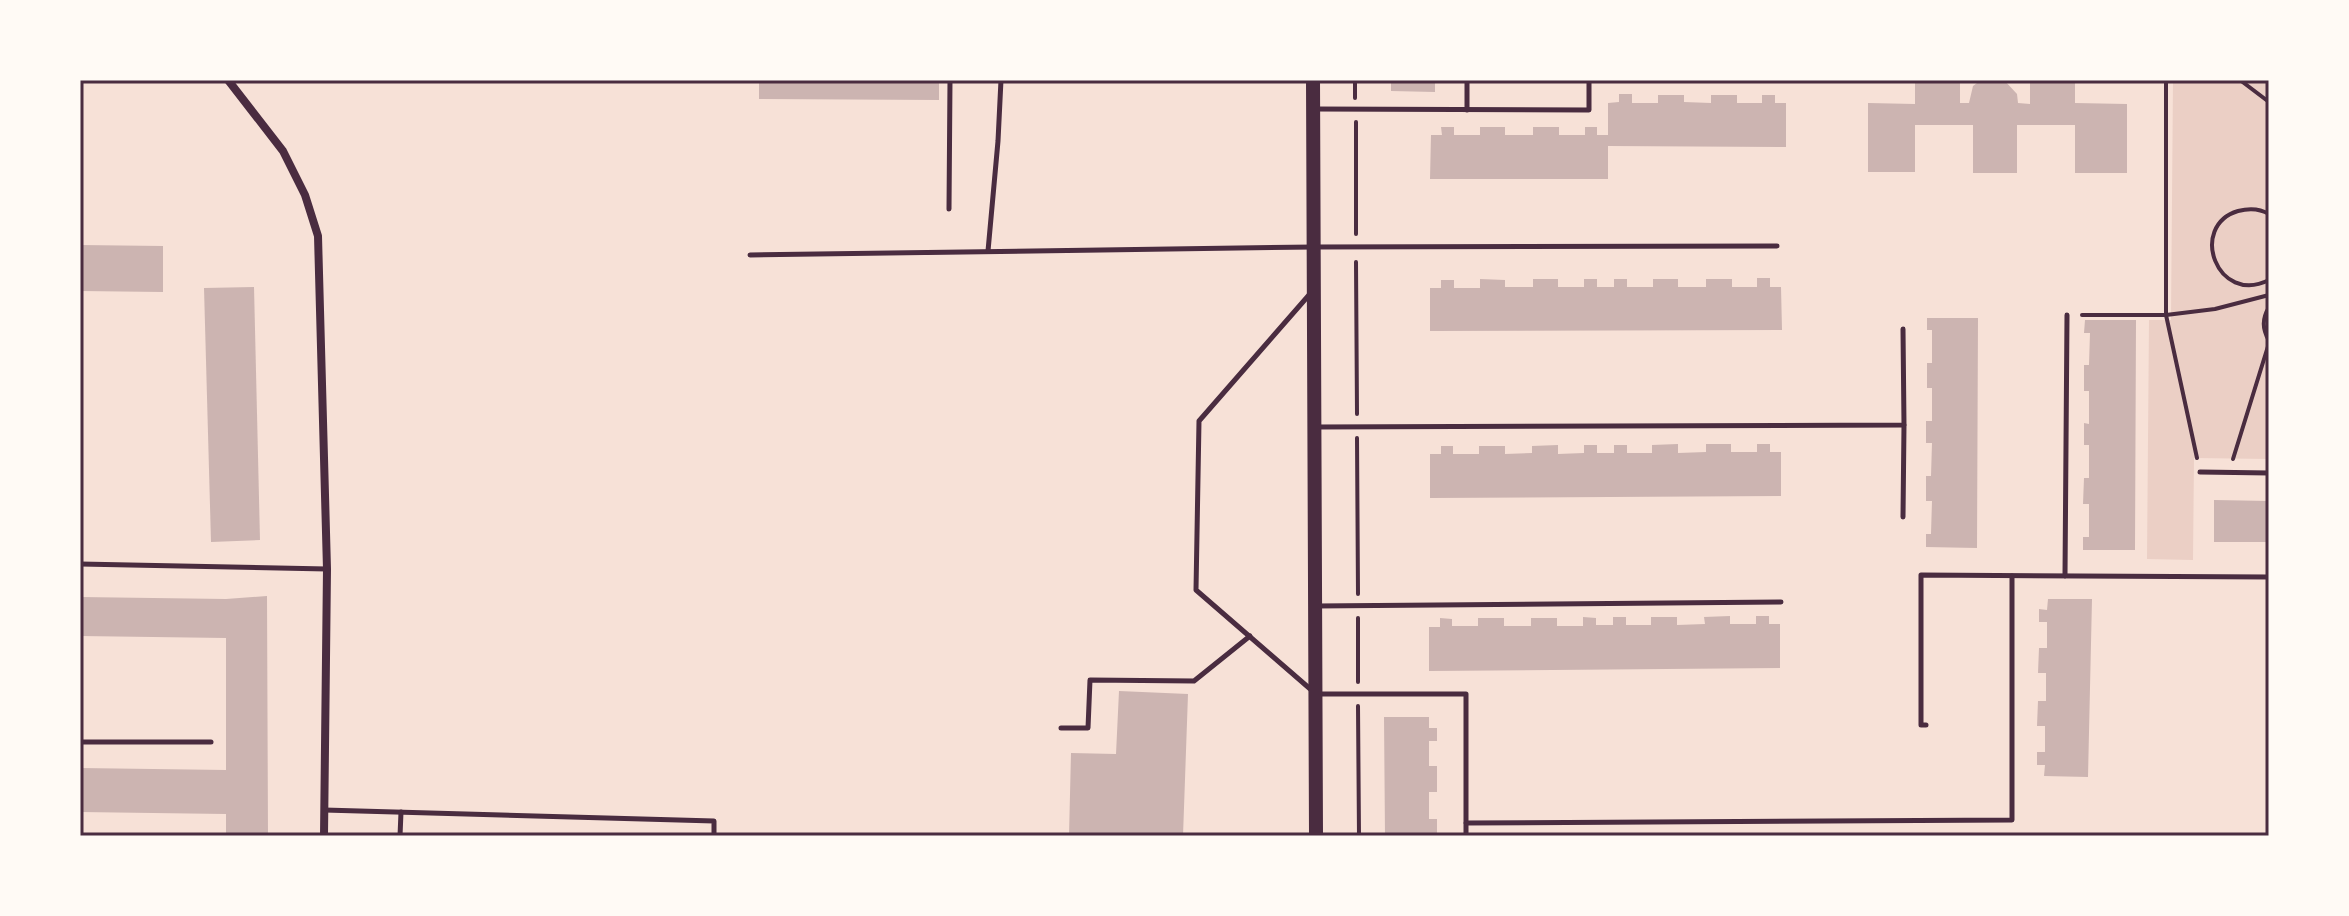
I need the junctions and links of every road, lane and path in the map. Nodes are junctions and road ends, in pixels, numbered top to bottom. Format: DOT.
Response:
graph roads {
  1 [pos="228,80"];
  2 [pos="950,80"];
  3 [pos="1001,80"];
  4 [pos="1313,80"];
  5 [pos="1355,80"];
  6 [pos="1467,80"];
  7 [pos="1766,80"];
  8 [pos="1862,80"];
  9 [pos="2166,80"];
  10 [pos="2240,80"];
  11 [pos="2269,102"];
  12 [pos="1313,109"];
  13 [pos="1356,109"];
  14 [pos="1467,110"];
  15 [pos="949,209"];
  16 [pos="2268,212"];
  17 [pos="1777,246"];
  18 [pos="1314,247"];
  19 [pos="1356,247"];
  20 [pos="988,251"];
  21 [pos="750,255"];
  22 [pos="2268,282"];
  23 [pos="1314,290"];
  24 [pos="2269,295"];
  25 [pos="2269,307"];
  26 [pos="2067,315"];
  27 [pos="2166,315"];
  28 [pos="1903,329"];
  29 [pos="2269,342"];
  30 [pos="1904,425"];
  31 [pos="1315,427"];
  32 [pos="1357,427"];
  33 [pos="2200,472"];
  34 [pos="2229,472"];
  35 [pos="2269,473"];
  36 [pos="1903,517"];
  37 [pos="80,564"];
  38 [pos="327,569"];
  39 [pos="2012,576"];
  40 [pos="2065,576"];
  41 [pos="2269,577"];
  42 [pos="1781,602"];
  43 [pos="1358,605"];
  44 [pos="1315,606"];
  45 [pos="1250,636"];
  46 [pos="1316,694"];
  47 [pos="1358,694"];
  48 [pos="1926,725"];
  49 [pos="1061,728"];
  50 [pos="80,742"];
  51 [pos="211,742"];
  52 [pos="324,810"];
  53 [pos="401,812"];
  54 [pos="1466,823"];
  55 [pos="324,836"];
  56 [pos="400,836"];
  57 [pos="714,836"];
  58 [pos="1316,836"];
  59 [pos="1359,836"];
  60 [pos="1466,836"];
  1 -- 38 [label="street"];
  2 -- 15 [label="lane"];
  3 -- 20 [label="lane"];
  4 -- 12 [label="main road"];
  5 -- 13 [label="path"];
  6 -- 14 [label="lane"];
  7 -- 8 [label="lane"];
  7 -- 14 [label="lane"];
  9 -- 27 [label="path"];
  10 -- 11 [label="path"];
  12 -- 13 [label="lane"];
  12 -- 18 [label="main road"];
  13 -- 14 [label="lane"];
  13 -- 19 [label="path"];
  16 -- 22 [label="path"];
  17 -- 19 [label="lane"];
  18 -- 19 [label="lane"];
  18 -- 20 [label="lane"];
  18 -- 23 [label="main road"];
  19 -- 32 [label="path"];
  20 -- 21 [label="lane"];
  23 -- 31 [label="main road"];
  23 -- 45 [label="lane"];
  24 -- 27 [label="path"];
  25 -- 29 [label="path"];
  26 -- 27 [label="path"];
  26 -- 40 [label="lane"];
  27 -- 33 [label="path"];
  28 -- 30 [label="lane"];
  29 -- 34 [label="path"];
  30 -- 32 [label="lane"];
  30 -- 36 [label="lane"];
  31 -- 32 [label="lane"];
  31 -- 44 [label="main road"];
  32 -- 43 [label="path"];
  33 -- 34 [label="lane"];
  34 -- 35 [label="lane"];
  37 -- 38 [label="lane"];
  38 -- 52 [label="street"];
  39 -- 40 [label="lane"];
  39 -- 48 [label="lane"];
  39 -- 54 [label="lane"];
  40 -- 41 [label="lane"];
  42 -- 43 [label="lane"];
  43 -- 44 [label="lane"];
  43 -- 47 [label="path"];
  44 -- 46 [label="main road"];
  45 -- 46 [label="lane"];
  45 -- 49 [label="lane"];
  46 -- 47 [label="lane"];
  46 -- 58 [label="main road"];
  47 -- 54 [label="lane"];
  47 -- 59 [label="path"];
  50 -- 51 [label="lane"];
  52 -- 53 [label="lane"];
  52 -- 55 [label="street"];
  53 -- 56 [label="lane"];
  53 -- 57 [label="lane"];
  54 -- 60 [label="lane"];
}
